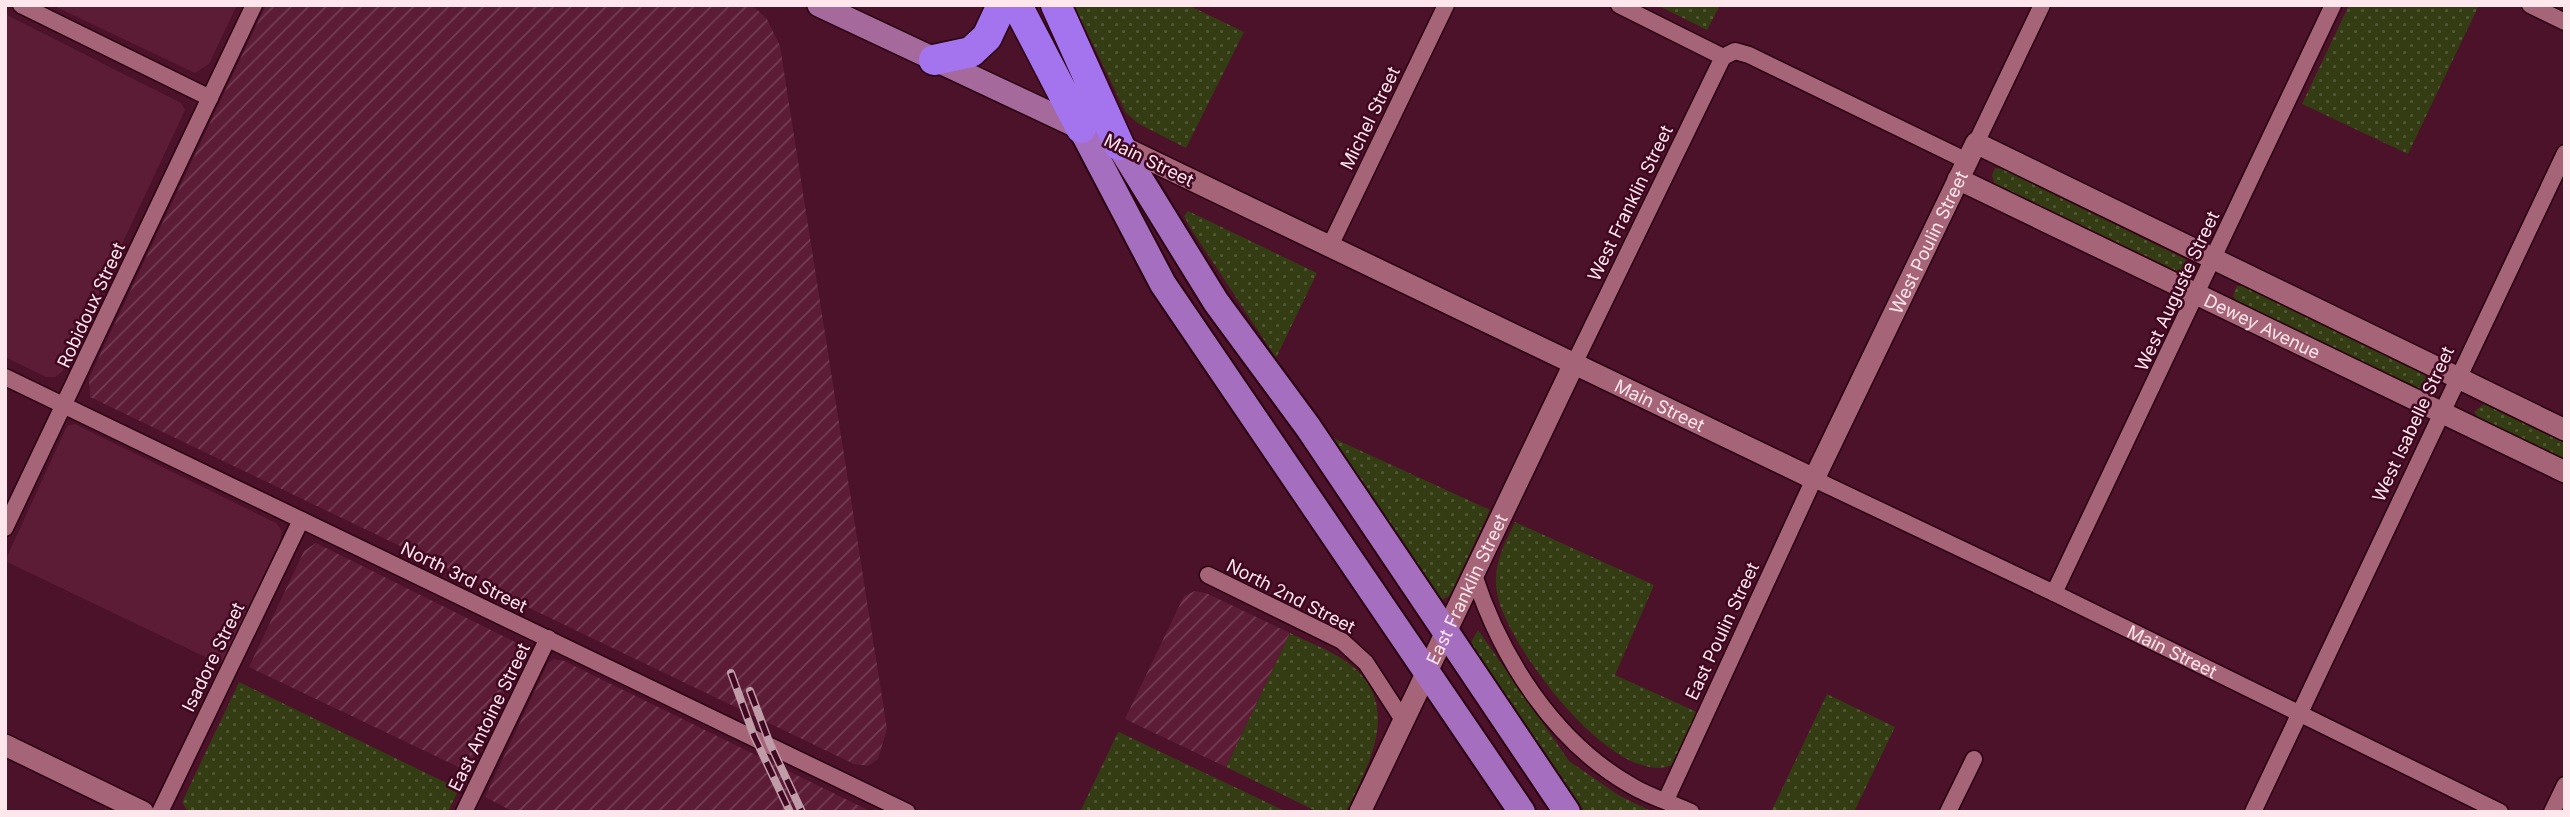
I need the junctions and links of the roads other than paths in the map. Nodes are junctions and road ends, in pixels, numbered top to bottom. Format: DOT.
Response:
graph roads {
  1 [pos="21,5"];
  2 [pos="254,5"];
  3 [pos="819,5"];
  4 [pos="1002,5"];
  5 [pos="1017,5"];
  6 [pos="1056,5"];
  7 [pos="1446,5"];
  8 [pos="1619,5"];
  9 [pos="2042,5"];
  10 [pos="2333,5"];
  11 [pos="2530,5"];
  12 [pos="2565,22"];
  13 [pos="1723,57"];
  14 [pos="934,60"];
  15 [pos="210,98"];
  16 [pos="1081,128"];
  17 [pos="1119,145"];
  18 [pos="2565,153"];
  19 [pos="1967,161"];
  20 [pos="1329,248"];
  21 [pos="2213,261"];
  22 [pos="2196,294"];
  23 [pos="1573,366"];
  24 [pos="5,377"];
  25 [pos="2456,378"];
  26 [pos="65,406"];
  27 [pos="2440,412"];
  28 [pos="2565,430"];
  29 [pos="2565,472"];
  30 [pos="1814,479"];
  31 [pos="301,520"];
  32 [pos="5,528"];
  33 [pos="1208,575"];
  34 [pos="1474,575"];
  35 [pos="2054,593"];
  36 [pos="1446,634"];
  37 [pos="548,638"];
  38 [pos="1427,671"];
  39 [pos="2299,713"];
  40 [pos="1403,720"];
  41 [pos="5,744"];
  42 [pos="1974,759"];
  43 [pos="2565,785"];
  44 [pos="1666,800"];
  45 [pos="144,812"];
  46 [pos="160,812"];
  47 [pos="464,812"];
  48 [pos="907,812"];
  49 [pos="1360,812"];
  50 [pos="1522,812"];
  51 [pos="1567,812"];
  52 [pos="1691,812"];
  53 [pos="1948,812"];
  54 [pos="2253,812"];
  55 [pos="2500,812"];
  56 [pos="2552,812"];
  1 -- 15 [label="street"];
  2 -- 15 [label="street, Robidoux Street"];
  3 -- 14 [label="main road, Main Street"];
  4 -- 14 [label="highway"];
  5 -- 16 [label="highway"];
  6 -- 17 [label="highway"];
  7 -- 20 [label="street, Michel Street"];
  8 -- 13 [label="street, Dewey Avenue"];
  9 -- 19 [label="street, West Poulin Street"];
  10 -- 21 [label="street, West Auguste Street"];
  11 -- 12 [label="street"];
  13 -- 19 [label="street, Dewey Avenue"];
  13 -- 23 [label="street, West Franklin Street"];
  14 -- 16 [label="main road, Main Street"];
  15 -- 26 [label="street, Robidoux Street"];
  16 -- 17 [label="main road, Main Street"];
  16 -- 38 [label="main road"];
  17 -- 20 [label="street, Main Street"];
  17 -- 36 [label="main road"];
  18 -- 25 [label="street, West Isabelle Street"];
  19 -- 21 [label="street, Dewey Avenue"];
  19 -- 22 [label="street, Dewey Avenue"];
  19 -- 30 [label="street, West Poulin Street"];
  20 -- 23 [label="street, Main Street"];
  21 -- 22 [label="street, West Auguste Street"];
  21 -- 25 [label="street, Dewey Avenue"];
  22 -- 27 [label="street, Dewey Avenue"];
  22 -- 35 [label="street, West Auguste Street"];
  23 -- 30 [label="street, Main Street"];
  23 -- 34 [label="street, East Franklin Street"];
  24 -- 26 [label="street, North 3rd Street"];
  25 -- 27 [label="street, West Isabelle Street"];
  25 -- 28 [label="street, Dewey Avenue"];
  26 -- 31 [label="street, North 3rd Street"];
  26 -- 32 [label="street, Robidoux Street"];
  27 -- 29 [label="street, Dewey Avenue"];
  27 -- 39 [label="street, West Isabelle Street"];
  30 -- 35 [label="street, Main Street"];
  30 -- 44 [label="street, East Poulin Street"];
  31 -- 37 [label="street, North 3rd Street"];
  31 -- 46 [label="street, Isadore Street"];
  33 -- 40 [label="street, North 2nd Street"];
  34 -- 36 [label="street, East Franklin Street"];
  34 -- 44 [label="street"];
  35 -- 39 [label="street, Main Street"];
  36 -- 38 [label="street, East Franklin Street"];
  36 -- 51 [label="main road"];
  37 -- 47 [label="street, East Antoine Street"];
  37 -- 48 [label="street, North 3rd Street"];
  38 -- 40 [label="street, East Franklin Street"];
  38 -- 50 [label="main road"];
  39 -- 54 [label="street, West Isabelle Street"];
  39 -- 55 [label="street, Main Street"];
  40 -- 49 [label="street, East Franklin Street"];
  41 -- 45 [label="street"];
  42 -- 53 [label="street"];
  43 -- 56 [label="street"];
  44 -- 52 [label="street"];
}
